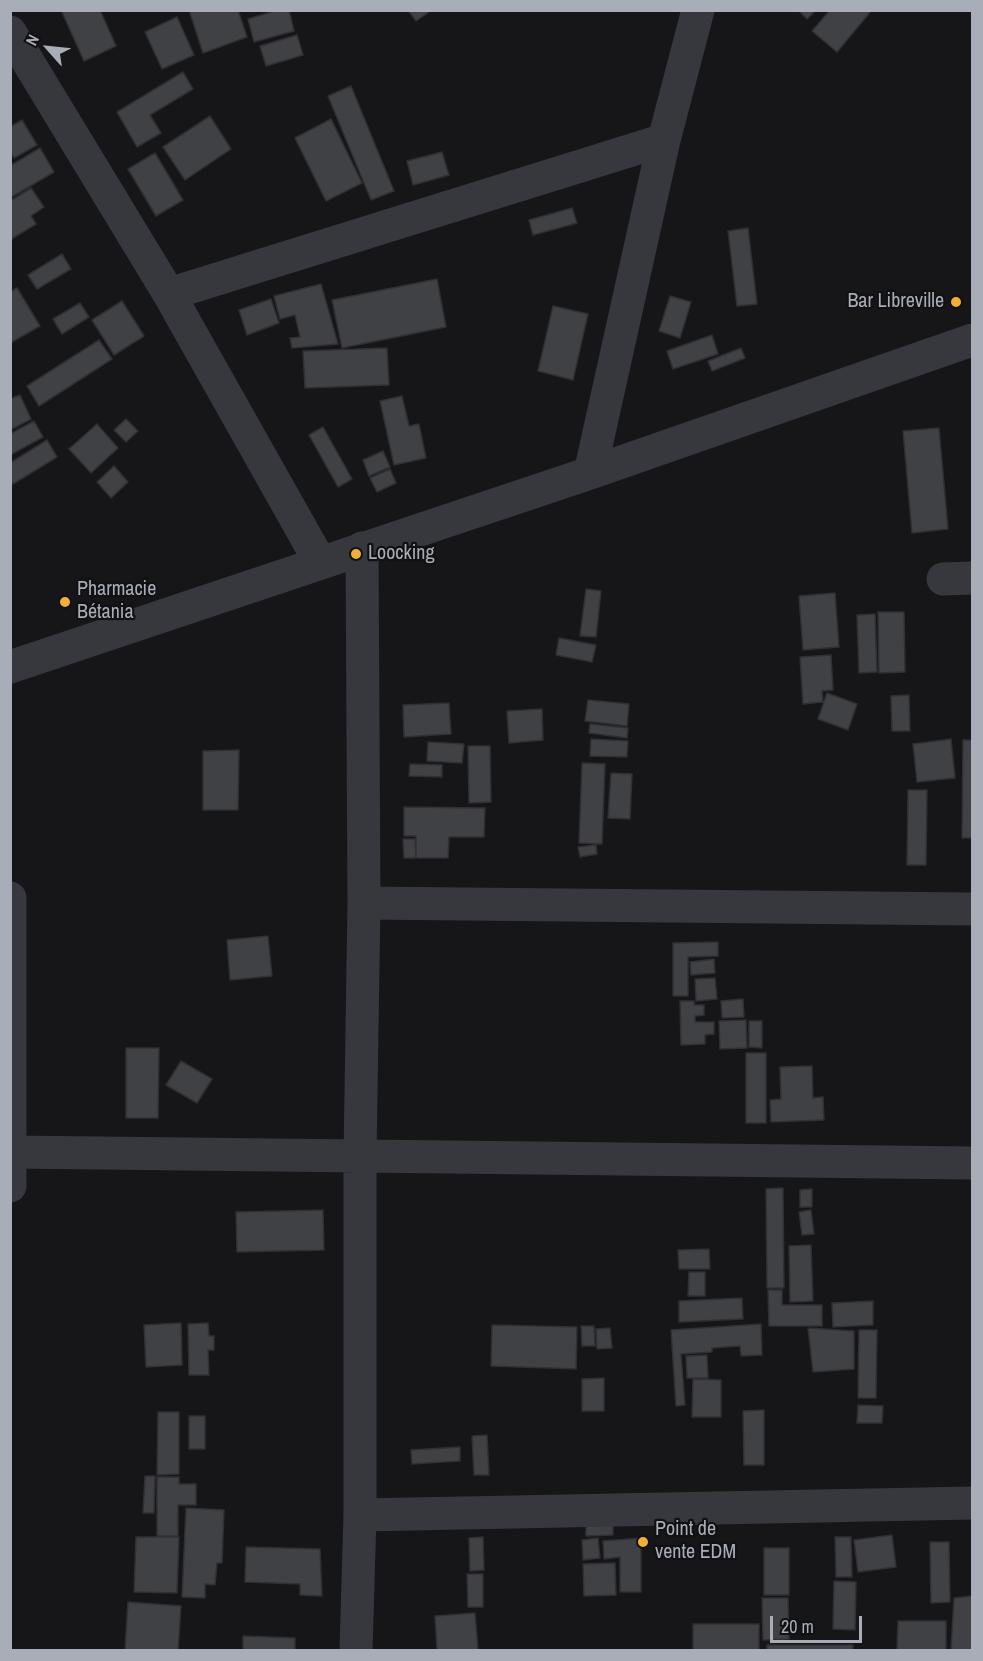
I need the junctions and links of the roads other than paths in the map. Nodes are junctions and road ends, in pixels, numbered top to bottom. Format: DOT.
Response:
graph roads {
  1 [pos="698,10"];
  2 [pos="10,32"];
  3 [pos="664,140"];
  4 [pos="169,294"];
  5 [pos="972,340"];
  6 [pos="590,473"];
  7 [pos="362,548"];
  8 [pos="320,562"];
  9 [pos="10,667"];
  10 [pos="10,898"];
  11 [pos="364,903"];
  12 [pos="972,909"];
  13 [pos="11,922"];
  14 [pos="12,1152"];
  15 [pos="360,1157"];
  16 [pos="972,1163"];
  17 [pos="10,1185"];
  18 [pos="972,1503"];
  19 [pos="360,1515"];
  20 [pos="356,1650"];
  1 -- 3 [label="street"];
  2 -- 4 [label="street"];
  3 -- 4 [label="street"];
  3 -- 6 [label="street"];
  4 -- 8 [label="street"];
  5 -- 6 [label="street"];
  6 -- 7 [label="street"];
  7 -- 8 [label="street"];
  7 -- 11 [label="street"];
  8 -- 9 [label="street"];
  10 -- 13 [label="street"];
  11 -- 12 [label="street"];
  11 -- 15 [label="street"];
  13 -- 14 [label="street"];
  14 -- 15 [label="street"];
  14 -- 17 [label="street"];
  15 -- 16 [label="street"];
  15 -- 19 [label="street"];
  18 -- 19 [label="street"];
  19 -- 20 [label="street"];
}
